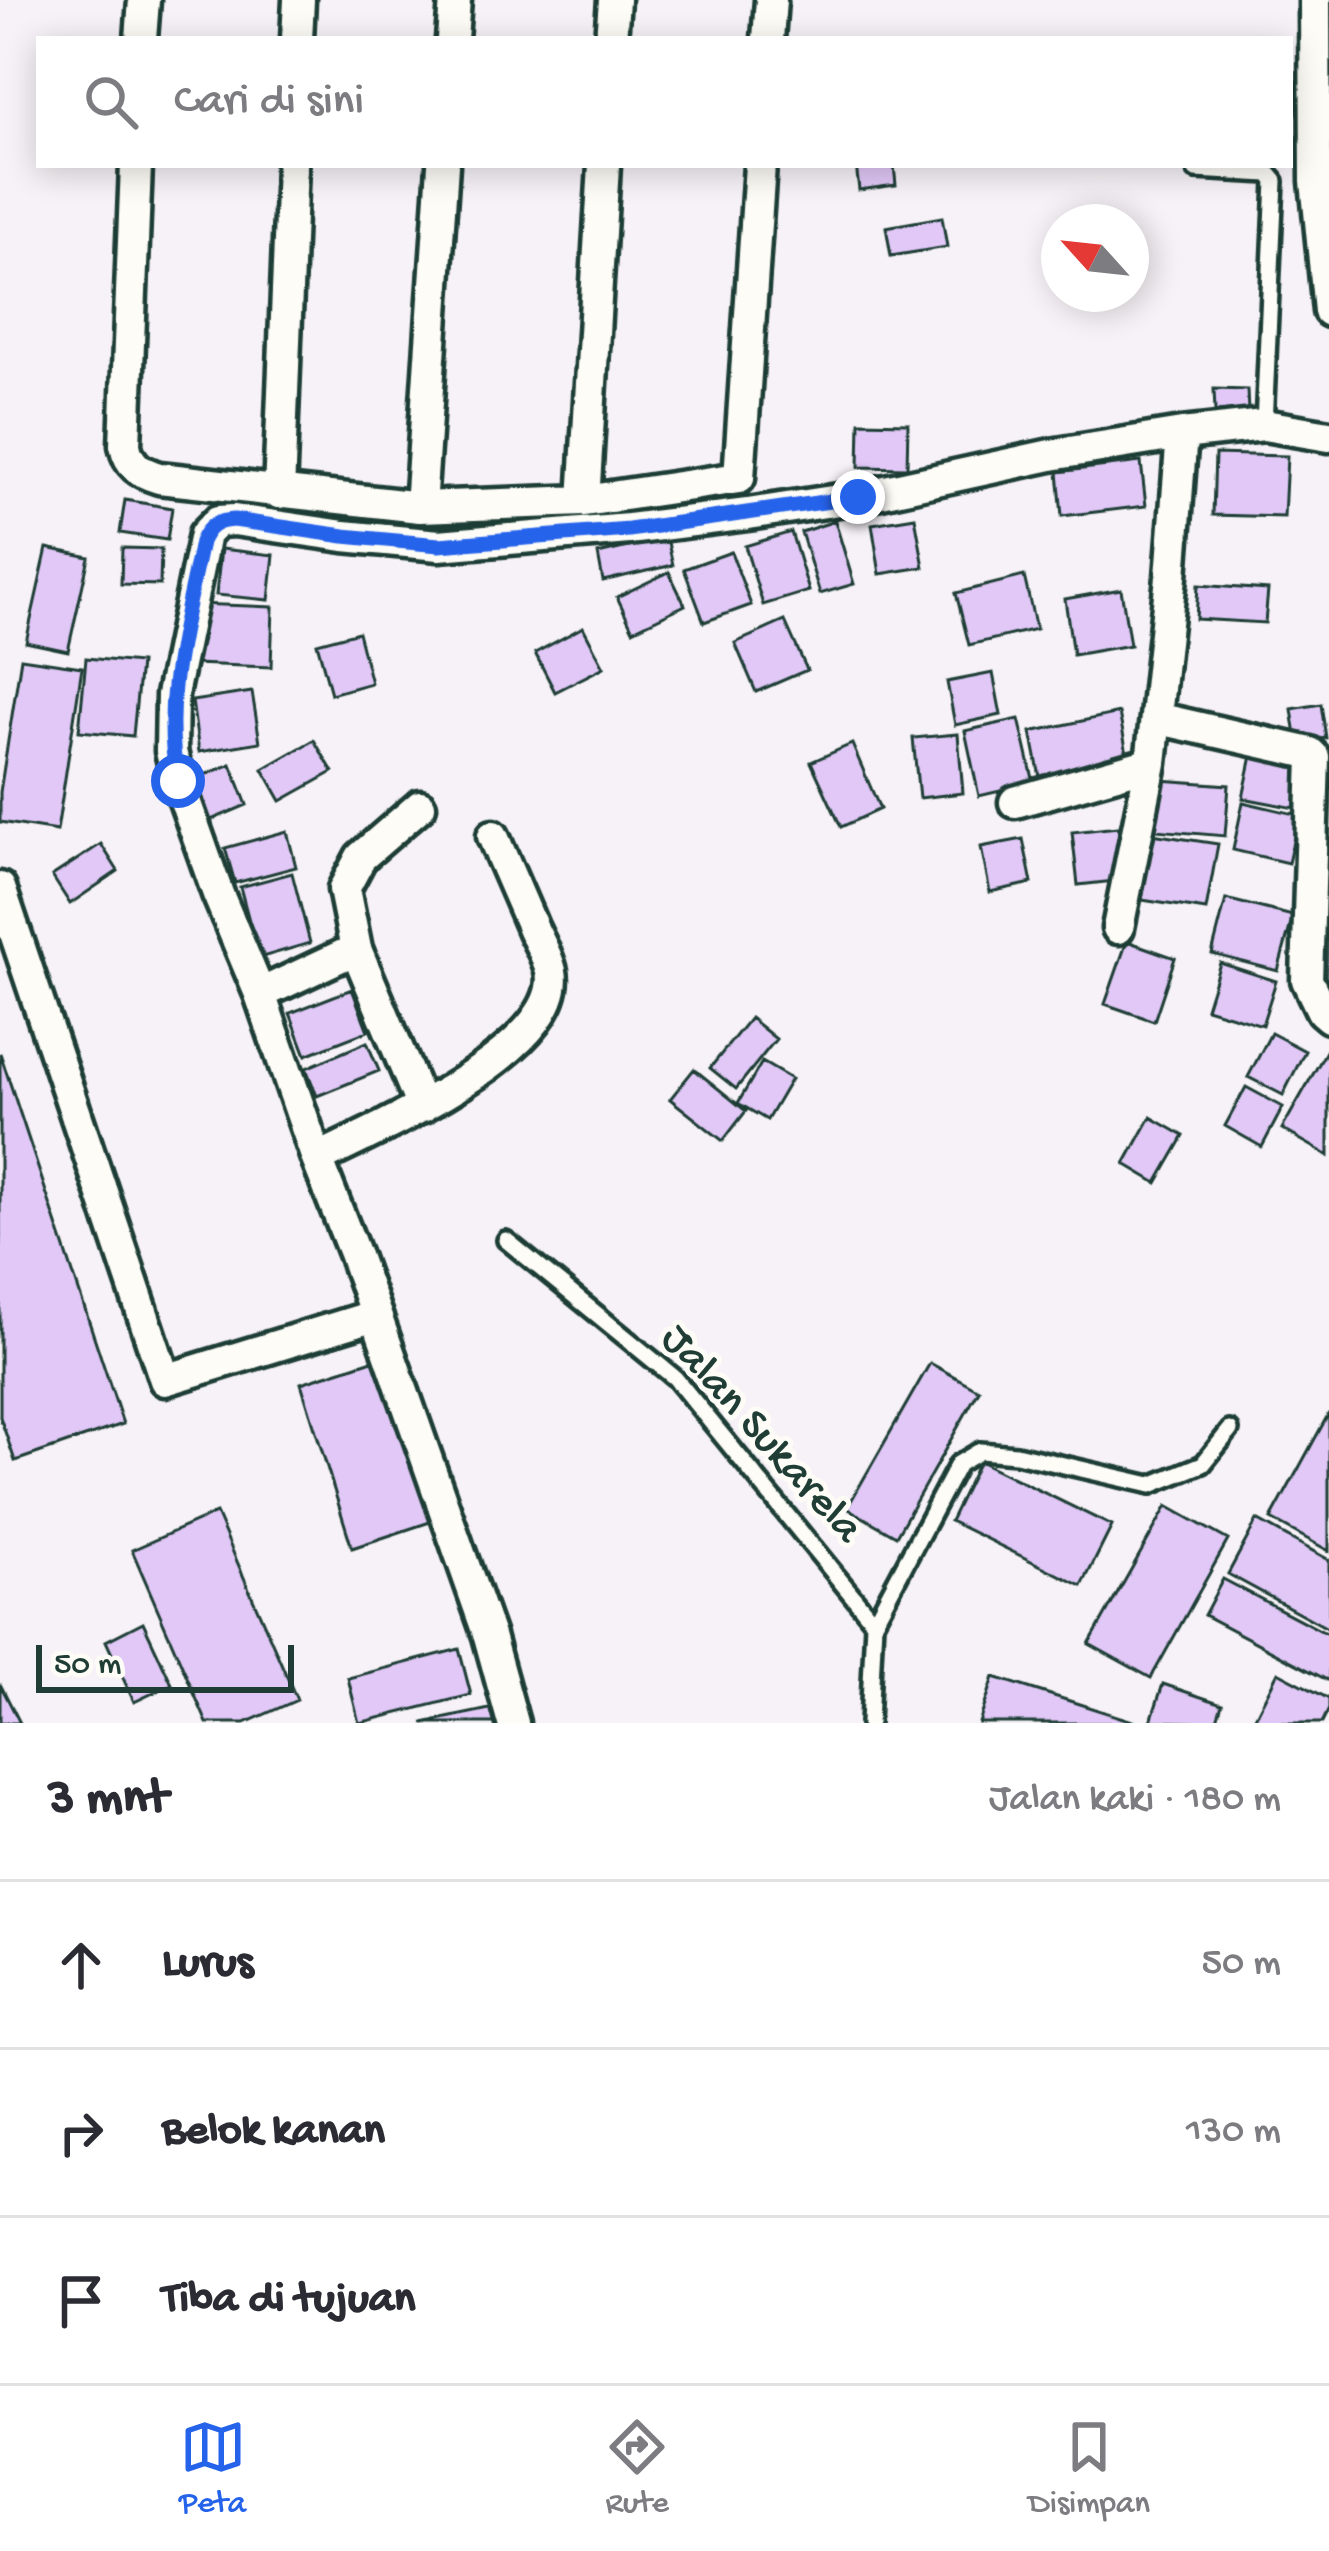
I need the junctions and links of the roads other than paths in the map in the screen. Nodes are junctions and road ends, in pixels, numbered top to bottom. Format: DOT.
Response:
graph roads {
  1 [pos="144,0"];
  2 [pos="299,0"];
  3 [pos="454,0"];
  4 [pos="614,0"];
  5 [pos="771,0"];
  6 [pos="1315,0"];
  7 [pos="141,36"];
  8 [pos="297,36"];
  9 [pos="452,36"];
  10 [pos="611,36"];
  11 [pos="768,36"];
  12 [pos="136,168"];
  13 [pos="292,168"];
  14 [pos="443,168"];
  15 [pos="604,168"];
  16 [pos="760,168"];
  17 [pos="1196,170"];
  18 [pos="1329,311"];
  19 [pos="1264,425"];
  20 [pos="1182,434"];
  21 [pos="1329,436"];
  22 [pos="279,493"];
  23 [pos="584,501"];
  24 [pos="420,507"];
  25 [pos="1156,718"];
  26 [pos="1151,763"];
  27 [pos="1015,802"];
  28 [pos="420,806"];
  29 [pos="493,836"];
  30 [pos="0,888"];
  31 [pos="1118,928"];
  32 [pos="356,949"];
  33 [pos="260,994"];
  34 [pos="1329,1018"];
  35 [pos="422,1106"];
  36 [pos="317,1159"];
  37 [pos="506,1240"];
  38 [pos="376,1316"];
  39 [pos="1230,1430"];
  40 [pos="874,1622"];
  41 [pos="513,1723"];
  42 [pos="869,1723"];
  1 -- 7 [label="street"];
  2 -- 8 [label="street"];
  3 -- 9 [label="street"];
  4 -- 10 [label="street"];
  5 -- 11 [label="street"];
  6 -- 18 [label="street"];
  12 -- 22 [label="street"];
  13 -- 22 [label="street"];
  14 -- 24 [label="street"];
  15 -- 23 [label="street"];
  16 -- 23 [label="street"];
  17 -- 19 [label="lane"];
  19 -- 20 [label="street"];
  19 -- 21 [label="street"];
  20 -- 25 [label="street"];
  20 -- 33 [label="street"];
  22 -- 24 [label="street"];
  23 -- 24 [label="street"];
  25 -- 26 [label="street"];
  25 -- 34 [label="street"];
  26 -- 27 [label="street"];
  26 -- 31 [label="street"];
  28 -- 32 [label="street"];
  29 -- 35 [label="street"];
  30 -- 38 [label="street"];
  32 -- 33 [label="street"];
  32 -- 35 [label="street"];
  33 -- 36 [label="street"];
  35 -- 36 [label="street"];
  36 -- 38 [label="street"];
  37 -- 40 [label="lane, Jalan Sukarela"];
  38 -- 41 [label="street"];
  39 -- 40 [label="lane"];
  40 -- 42 [label="lane"];
}
